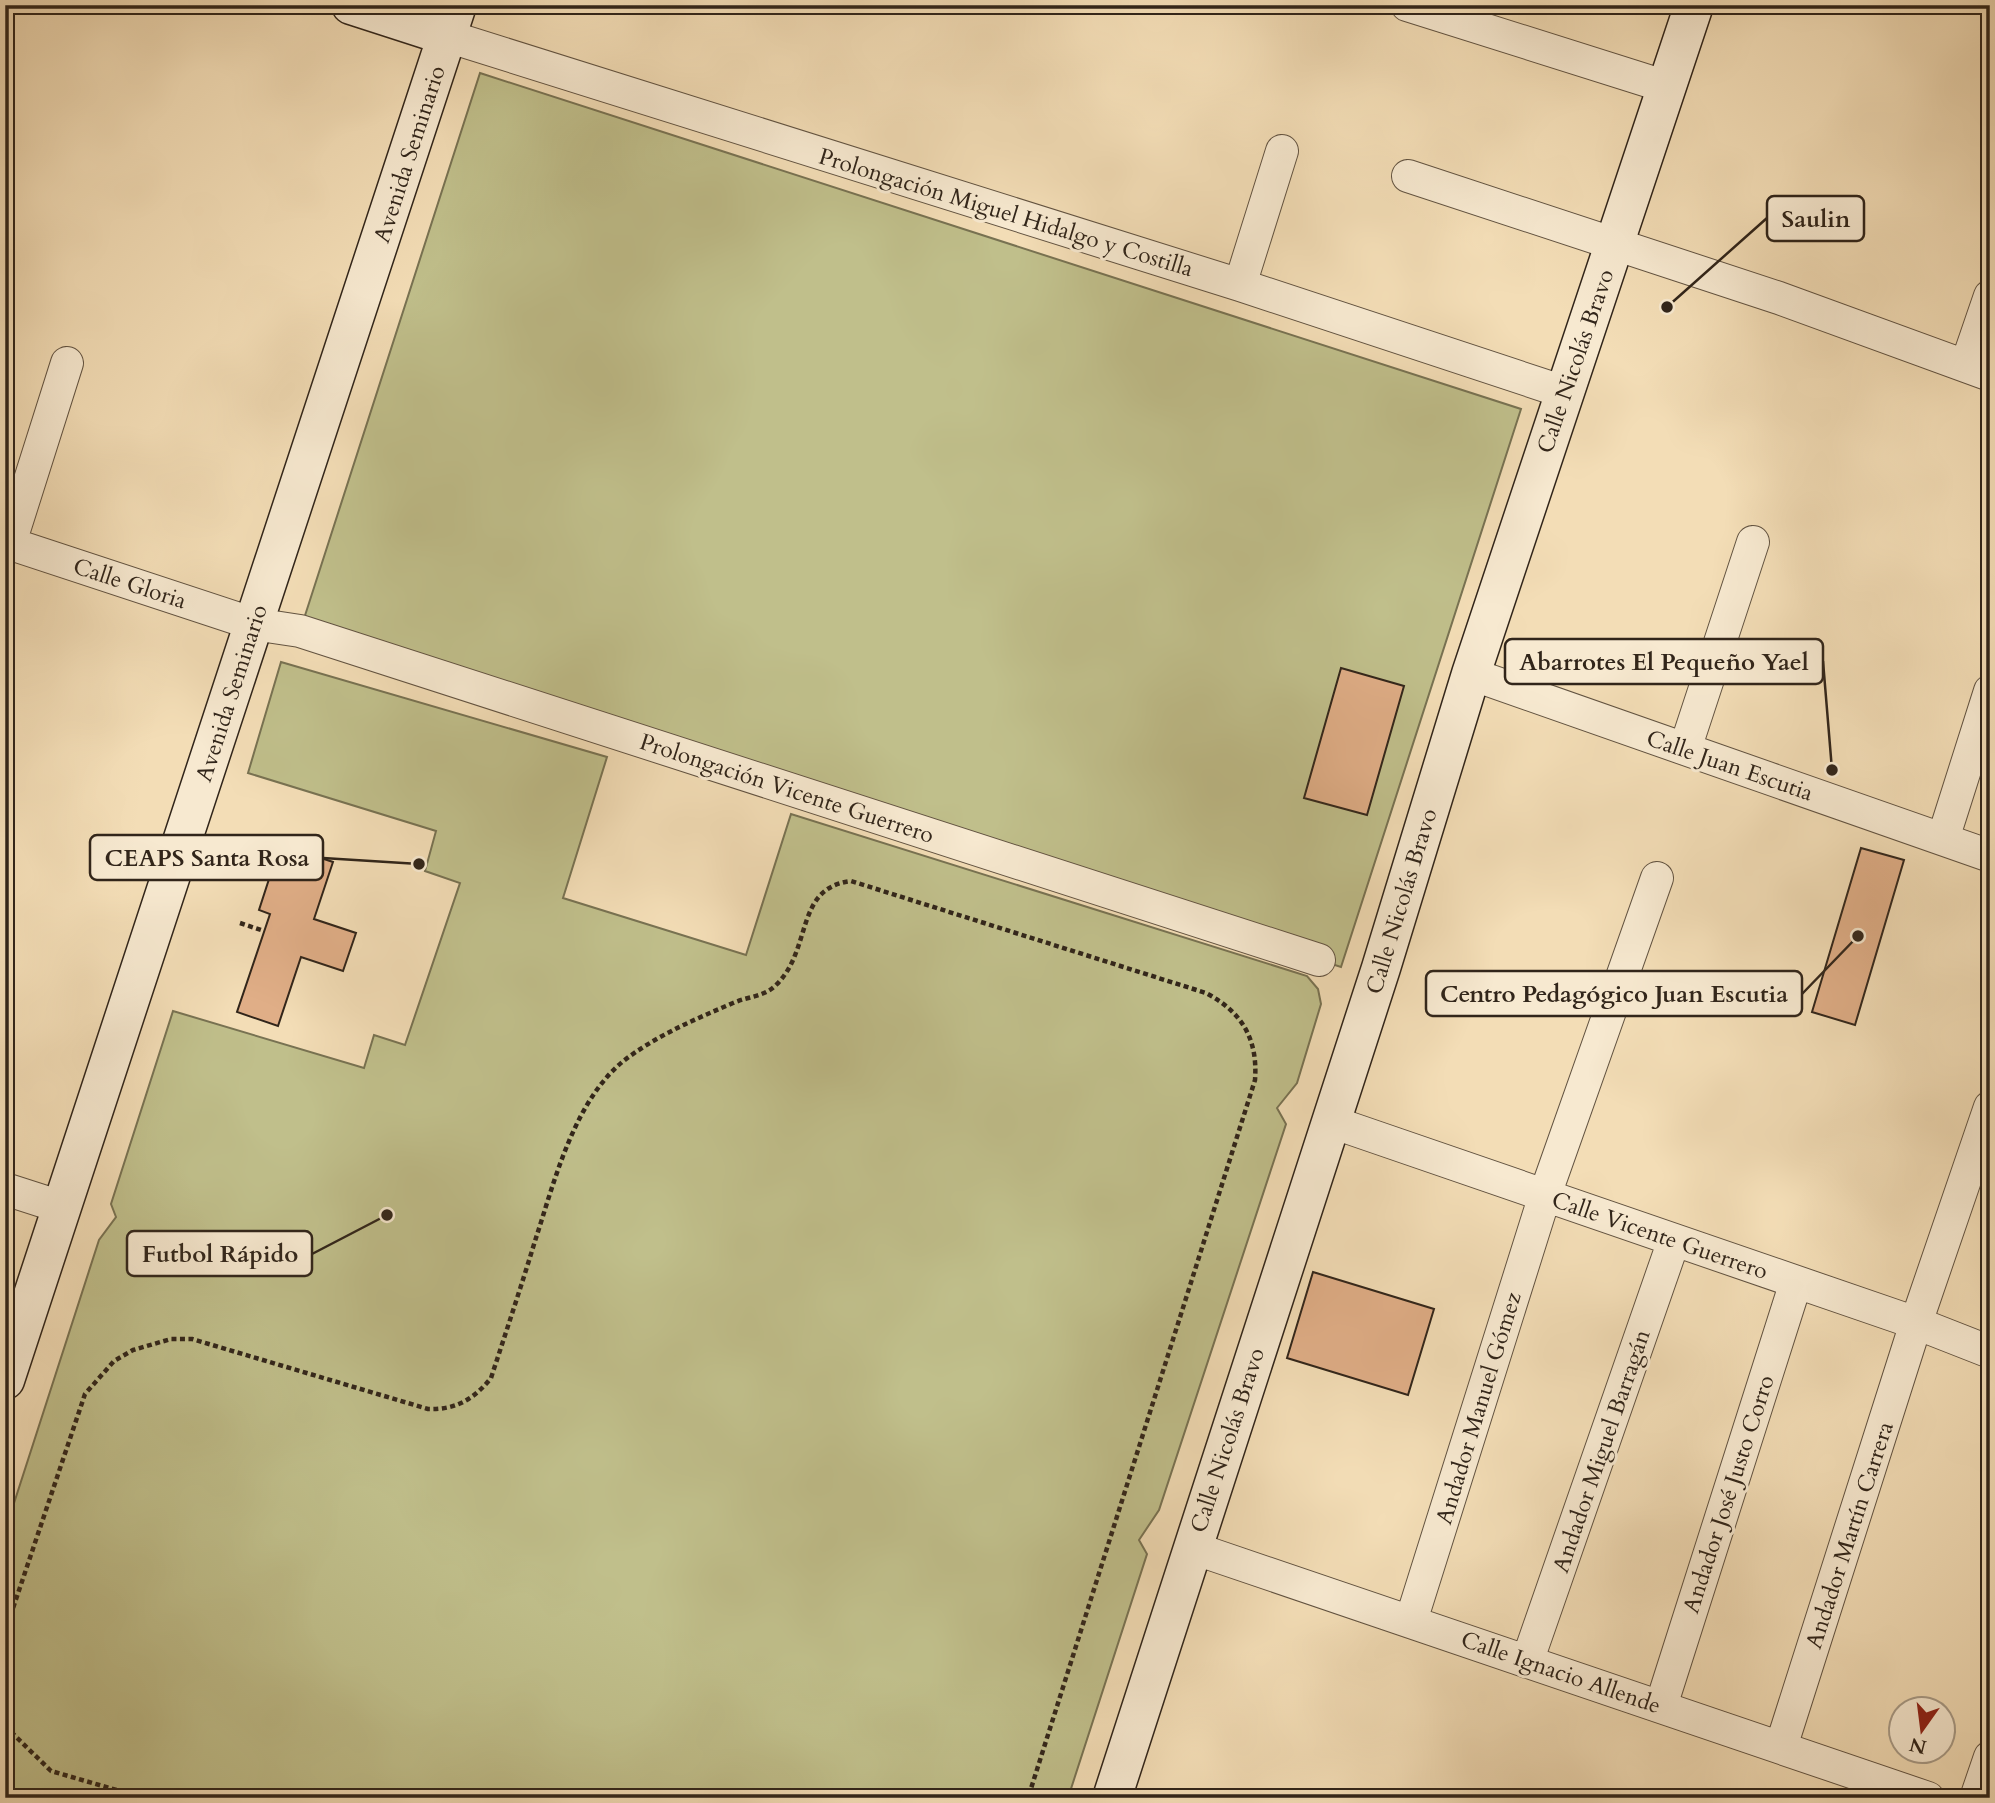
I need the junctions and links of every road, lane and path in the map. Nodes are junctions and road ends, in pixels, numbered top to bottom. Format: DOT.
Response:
graph roads {
  1 [pos="351,5"];
  2 [pos="1407,5"];
  3 [pos="1694,5"];
  4 [pos="452,21"];
  5 [pos="1667,87"];
  6 [pos="1282,151"];
  7 [pos="1408,176"];
  8 [pos="1615,243"];
  9 [pos="1240,285"];
  10 [pos="1990,296"];
  11 [pos="67,363"];
  12 [pos="1978,370"];
  13 [pos="1564,392"];
  14 [pos="1753,542"];
  15 [pos="8,543"];
  16 [pos="254,624"];
  17 [pos="1471,674"];
  18 [pos="1990,691"];
  19 [pos="1685,749"];
  20 [pos="1943,839"];
  21 [pos="1990,856"];
  22 [pos="1657,878"];
  23 [pos="240,923"];
  24 [pos="264,931"];
  25 [pos="1319,960"];
  26 [pos="1990,1107"];
  27 [pos="1329,1121"];
  28 [pos="5,1188"];
  29 [pos="1545,1195"];
  30 [pos="61,1207"];
  31 [pos="1674,1240"];
  32 [pos="1796,1282"];
  33 [pos="1916,1323"];
  34 [pos="1990,1352"];
  35 [pos="5,1380"];
  36 [pos="1193,1548"];
  37 [pos="1411,1621"];
  38 [pos="5,1632"];
  39 [pos="1527,1661"];
  40 [pos="1661,1706"];
  41 [pos="5,1726"];
  42 [pos="1781,1748"];
  43 [pos="1990,1757"];
  44 [pos="144,1798"];
  45 [pos="1028,1798"];
  46 [pos="1112,1798"];
  47 [pos="1928,1798"];
  48 [pos="1976,1798"];
  1 -- 4 [label="street"];
  2 -- 5 [label="street"];
  3 -- 5 [label="street, Calle Nicolás Bravo"];
  4 -- 9 [label="street, Prolongación Miguel Hidalgo y Costilla"];
  4 -- 16 [label="street, Avenida Seminario"];
  5 -- 8 [label="street, Calle Nicolás Bravo"];
  6 -- 9 [label="street"];
  7 -- 8 [label="street"];
  8 -- 12 [label="street"];
  8 -- 13 [label="street, Calle Nicolás Bravo"];
  9 -- 13 [label="street, Prolongación Miguel Hidalgo y Costilla"];
  10 -- 12 [label="street"];
  11 -- 15 [label="street"];
  13 -- 17 [label="street, Calle Nicolás Bravo"];
  14 -- 19 [label="street"];
  15 -- 16 [label="street, Calle Gloria"];
  16 -- 25 [label="street, Prolongación Vicente Guerrero"];
  16 -- 30 [label="street, Avenida Seminario"];
  17 -- 19 [label="street, Calle Juan Escutia"];
  17 -- 27 [label="street, Calle Nicolás Bravo"];
  18 -- 20 [label="street"];
  19 -- 20 [label="street, Calle Juan Escutia"];
  20 -- 21 [label="street, Calle Juan Escutia"];
  22 -- 29 [label="street, Andador Manuel Gómez"];
  23 -- 24 [label="path"];
  26 -- 33 [label="street, Andador Martín Carrera"];
  27 -- 29 [label="street, Calle Vicente Guerrero"];
  27 -- 36 [label="street, Calle Nicolás Bravo"];
  28 -- 30 [label="street"];
  29 -- 31 [label="street, Calle Vicente Guerrero"];
  29 -- 37 [label="street, Andador Manuel Gómez"];
  30 -- 35 [label="street, Avenida Seminario"];
  31 -- 32 [label="street, Calle Vicente Guerrero"];
  31 -- 39 [label="street, Andador Miguel Barragán"];
  32 -- 33 [label="street, Calle Vicente Guerrero"];
  32 -- 40 [label="street, Andador José Justo Corro"];
  33 -- 34 [label="street, Calle Vicente Guerrero"];
  33 -- 42 [label="street, Andador Martín Carrera"];
  36 -- 37 [label="street, Calle Ignacio Allende"];
  36 -- 46 [label="street, Calle Nicolás Bravo"];
  37 -- 39 [label="street, Calle Ignacio Allende"];
  38 -- 45 [label="path"];
  39 -- 40 [label="street, Calle Ignacio Allende"];
  40 -- 42 [label="street, Calle Ignacio Allende"];
  41 -- 44 [label="path"];
  42 -- 47 [label="street, Calle Ignacio Allende"];
  43 -- 48 [label="street"];
}
